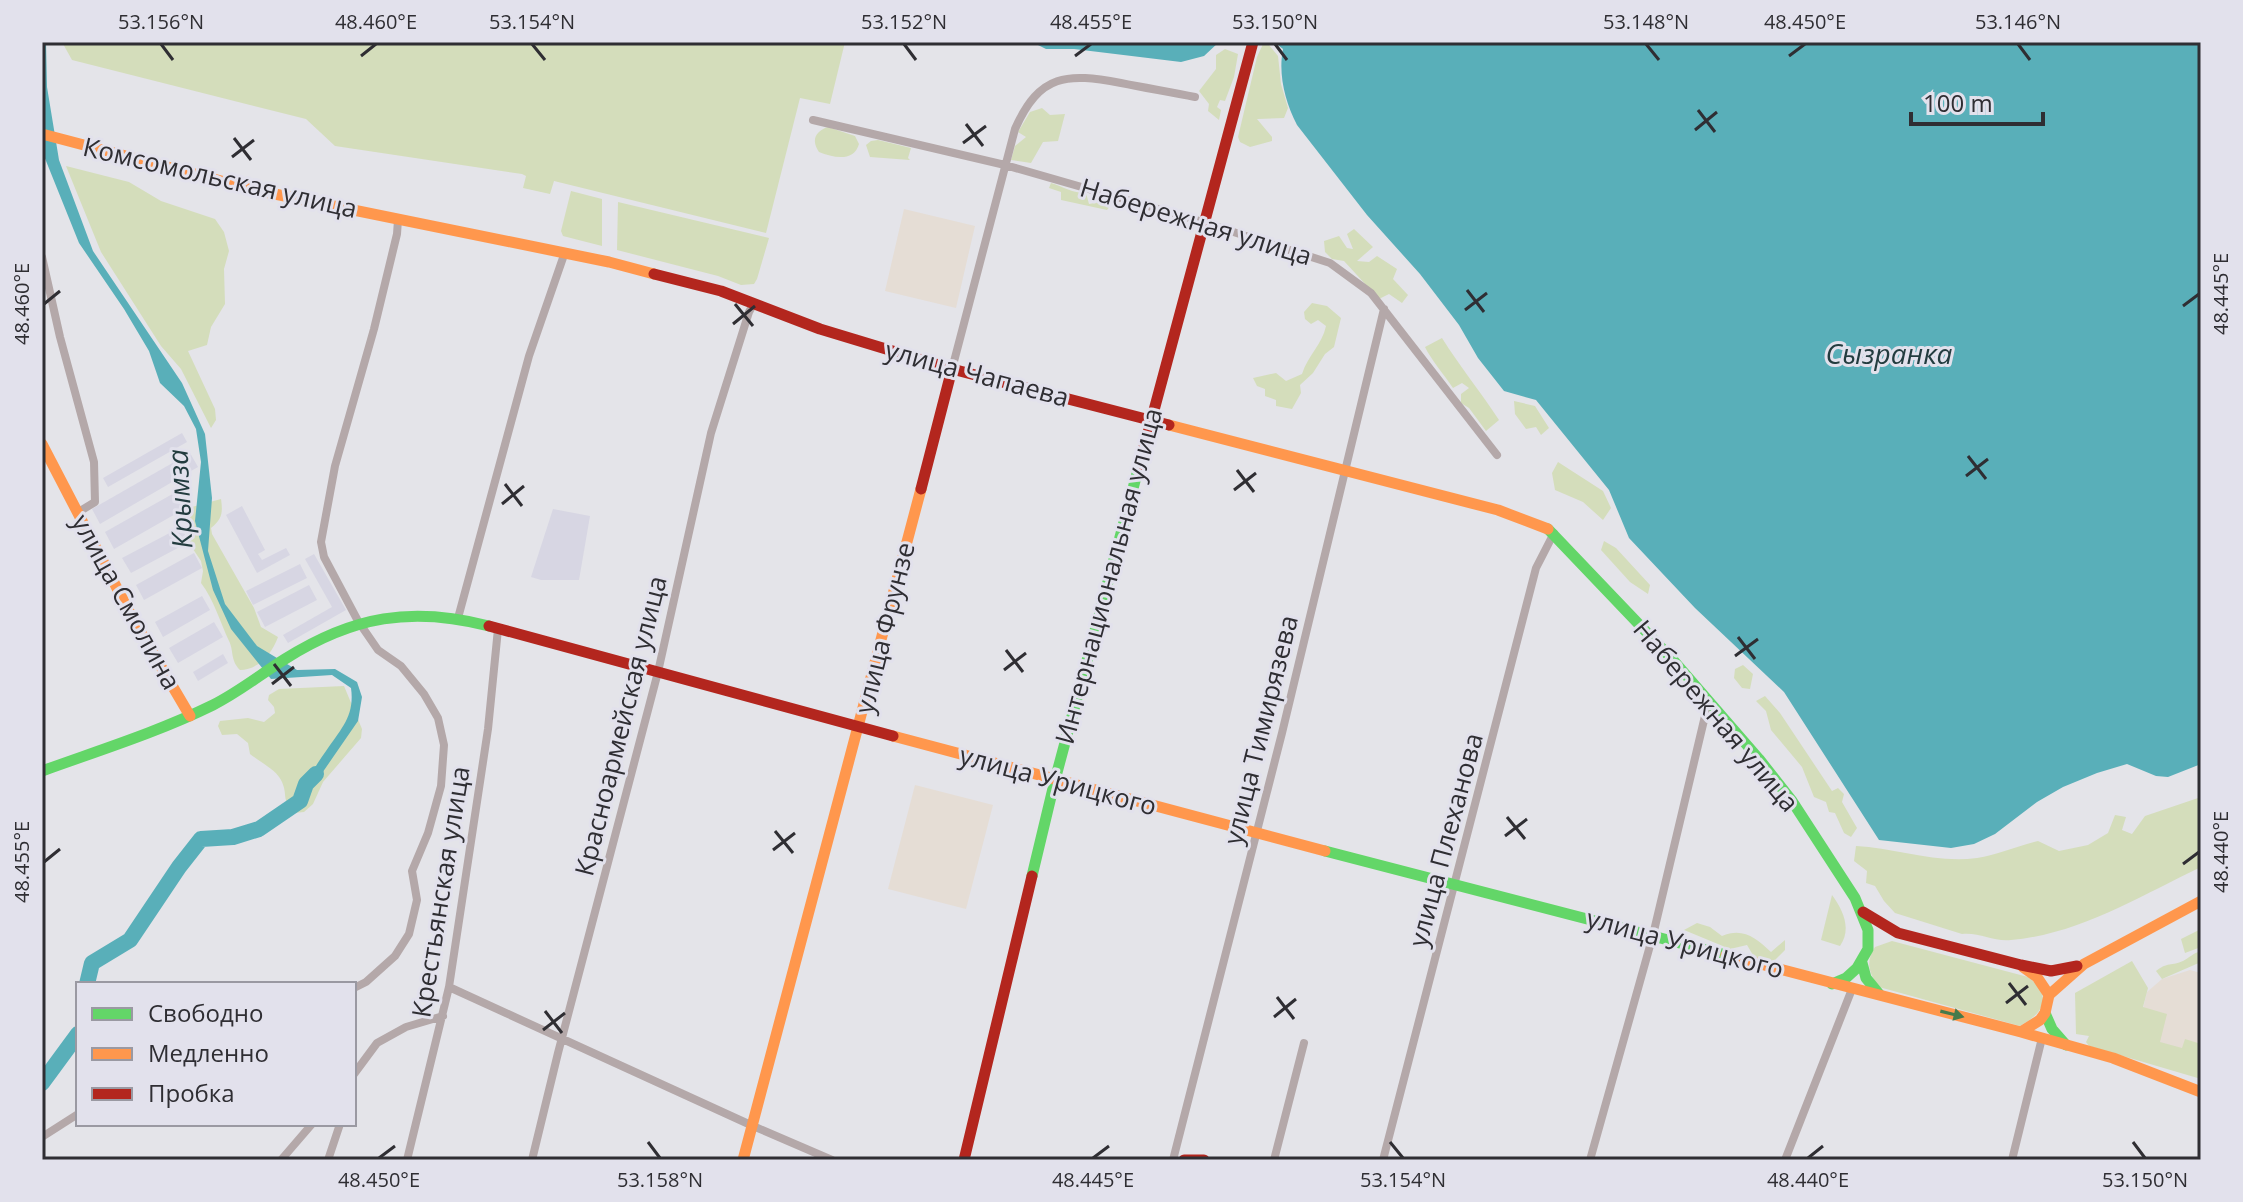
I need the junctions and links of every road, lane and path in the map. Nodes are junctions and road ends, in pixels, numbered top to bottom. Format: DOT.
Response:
graph roads {
  1 [pos="1253,42"];
  2 [pos="1195,97"];
  3 [pos="813,120"];
  4 [pos="42,134"];
  5 [pos="1005,165"];
  6 [pos="398,220"];
  7 [pos="1205,223"];
  8 [pos="565,252"];
  9 [pos="42,257"];
  10 [pos="754,303"];
  11 [pos="1384,309"];
  12 [pos="952,369"];
  13 [pos="1151,420"];
  14 [pos="42,444"];
  15 [pos="1497,455"];
  16 [pos="1345,471"];
  17 [pos="77,513"];
  18 [pos="1554,533"];
  19 [pos="458,618"];
  20 [pos="358,621"];
  21 [pos="498,629"];
  22 [pos="658,672"];
  23 [pos="1707,698"];
  24 [pos="190,716"];
  25 [pos="860,728"];
  26 [pos="42,771"];
  27 [pos="1055,780"];
  28 [pos="1257,834"];
  29 [pos="1455,886"];
  30 [pos="2201,901"];
  31 [pos="1862,911"];
  32 [pos="1898,933"];
  33 [pos="1653,935"];
  34 [pos="1869,943"];
  35 [pos="1862,963"];
  36 [pos="2084,964"];
  37 [pos="2021,965"];
  38 [pos="1832,984"];
  39 [pos="356,987"];
  40 [pos="449,987"];
  41 [pos="1852,989"];
  42 [pos="2049,995"];
  43 [pos="1882,997"];
  44 [pos="2045,1013"];
  45 [pos="443,1016"];
  46 [pos="2021,1032"];
  47 [pos="562,1037"];
  48 [pos="2042,1038"];
  49 [pos="1304,1043"];
  50 [pos="2066,1045"];
  51 [pos="357,1070"];
  52 [pos="2201,1092"];
  53 [pos="76,1115"];
  54 [pos="310,1126"];
  55 [pos="339,1126"];
  56 [pos="753,1126"];
  57 [pos="42,1137"];
  58 [pos="281,1160"];
  59 [pos="328,1160"];
  60 [pos="407,1160"];
  61 [pos="532,1160"];
  62 [pos="743,1160"];
  63 [pos="832,1160"];
  64 [pos="964,1160"];
  65 [pos="1173,1160"];
  66 [pos="1184,1160"];
  67 [pos="1204,1160"];
  68 [pos="1274,1160"];
  69 [pos="1383,1160"];
  70 [pos="1590,1160"];
  71 [pos="1785,1160"];
  72 [pos="2012,1160"];
  1 -- 7 [label="main road, Интернациональная улица"];
  2 -- 5 [label="street, улица Фрунзе"];
  3 -- 5 [label="street, Набережная улица"];
  4 -- 6 [label="main road, Комсомольская улица"];
  5 -- 7 [label="street, Набережная улица"];
  5 -- 12 [label="street, улица Фрунзе"];
  6 -- 8 [label="main road, улица Чапаева"];
  6 -- 20 [label="street"];
  7 -- 11 [label="street, Набережная улица"];
  7 -- 13 [label="main road, Интернациональная улица"];
  8 -- 10 [label="main road, улица Чапаева"];
  8 -- 19 [label="street"];
  9 -- 17 [label="street"];
  10 -- 12 [label="main road, улица Чапаева"];
  10 -- 22 [label="street, Красноармейская улица"];
  11 -- 15 [label="street, Набережная улица"];
  11 -- 16 [label="street, улица Тимирязева"];
  12 -- 13 [label="main road, улица Чапаева"];
  12 -- 25 [label="main road, улица Фрунзе"];
  13 -- 16 [label="main road, улица Чапаева"];
  13 -- 27 [label="main road, Интернациональная улица"];
  14 -- 17 [label="main road, улица Смолина"];
  16 -- 18 [label="main road, улица Чапаева"];
  16 -- 28 [label="street, улица Тимирязева"];
  17 -- 24 [label="main road, улица Смолина"];
  18 -- 23 [label="main road, Набережная улица"];
  18 -- 29 [label="street, улица Плеханова"];
  19 -- 20 [label="main road, улица Урицкого"];
  19 -- 21 [label="main road, улица Урицкого"];
  20 -- 24 [label="main road, улица Урицкого"];
  20 -- 39 [label="street"];
  21 -- 22 [label="main road, улица Урицкого"];
  21 -- 40 [label="street, Крестьянская улица"];
  22 -- 25 [label="main road, улица Урицкого"];
  22 -- 47 [label="street, Красноармейская улица"];
  23 -- 31 [label="main road, Набережная улица"];
  23 -- 33 [label="street"];
  24 -- 26 [label="main road, улица Урицкого"];
  25 -- 27 [label="main road, улица Урицкого"];
  25 -- 56 [label="main road, улица Фрунзе"];
  27 -- 28 [label="main road, улица Урицкого"];
  27 -- 64 [label="main road, Интернациональная улица"];
  28 -- 29 [label="main road, улица Урицкого"];
  28 -- 65 [label="street, улица Тимирязева"];
  29 -- 33 [label="main road, улица Урицкого"];
  29 -- 69 [label="street, улица Плеханова"];
  30 -- 36 [label="main road"];
  31 -- 32 [label="main road"];
  31 -- 34 [label="main road"];
  32 -- 34 [label="main road"];
  32 -- 37 [label="main road"];
  33 -- 38 [label="main road, улица Урицкого"];
  33 -- 70 [label="street"];
  34 -- 35 [label="main road"];
  35 -- 38 [label="main road"];
  35 -- 43 [label="main road"];
  36 -- 37 [label="main road"];
  36 -- 42 [label="main road"];
  37 -- 42 [label="main road"];
  38 -- 41 [label="main road, улица Урицкого"];
  40 -- 45 [label="street, Крестьянская улица"];
  40 -- 47 [label="street"];
  41 -- 43 [label="main road, улица Урицкого"];
  41 -- 71 [label="street"];
  42 -- 44 [label="main road"];
  43 -- 46 [label="main road, one-way"];
  44 -- 46 [label="main road"];
  44 -- 50 [label="main road"];
  45 -- 51 [label="street"];
  45 -- 60 [label="street, Крестьянская улица"];
  46 -- 48 [label="main road"];
  47 -- 56 [label="street"];
  47 -- 61 [label="street, Красноармейская улица"];
  48 -- 50 [label="main road"];
  48 -- 72 [label="street"];
  49 -- 68 [label="street"];
  50 -- 52 [label="main road"];
  53 -- 57 [label="street"];
  54 -- 58 [label="street"];
  55 -- 59 [label="street"];
  56 -- 62 [label="main road, улица Фрунзе"];
  56 -- 63 [label="street"];
  66 -- 67 [label="main road"];
}
